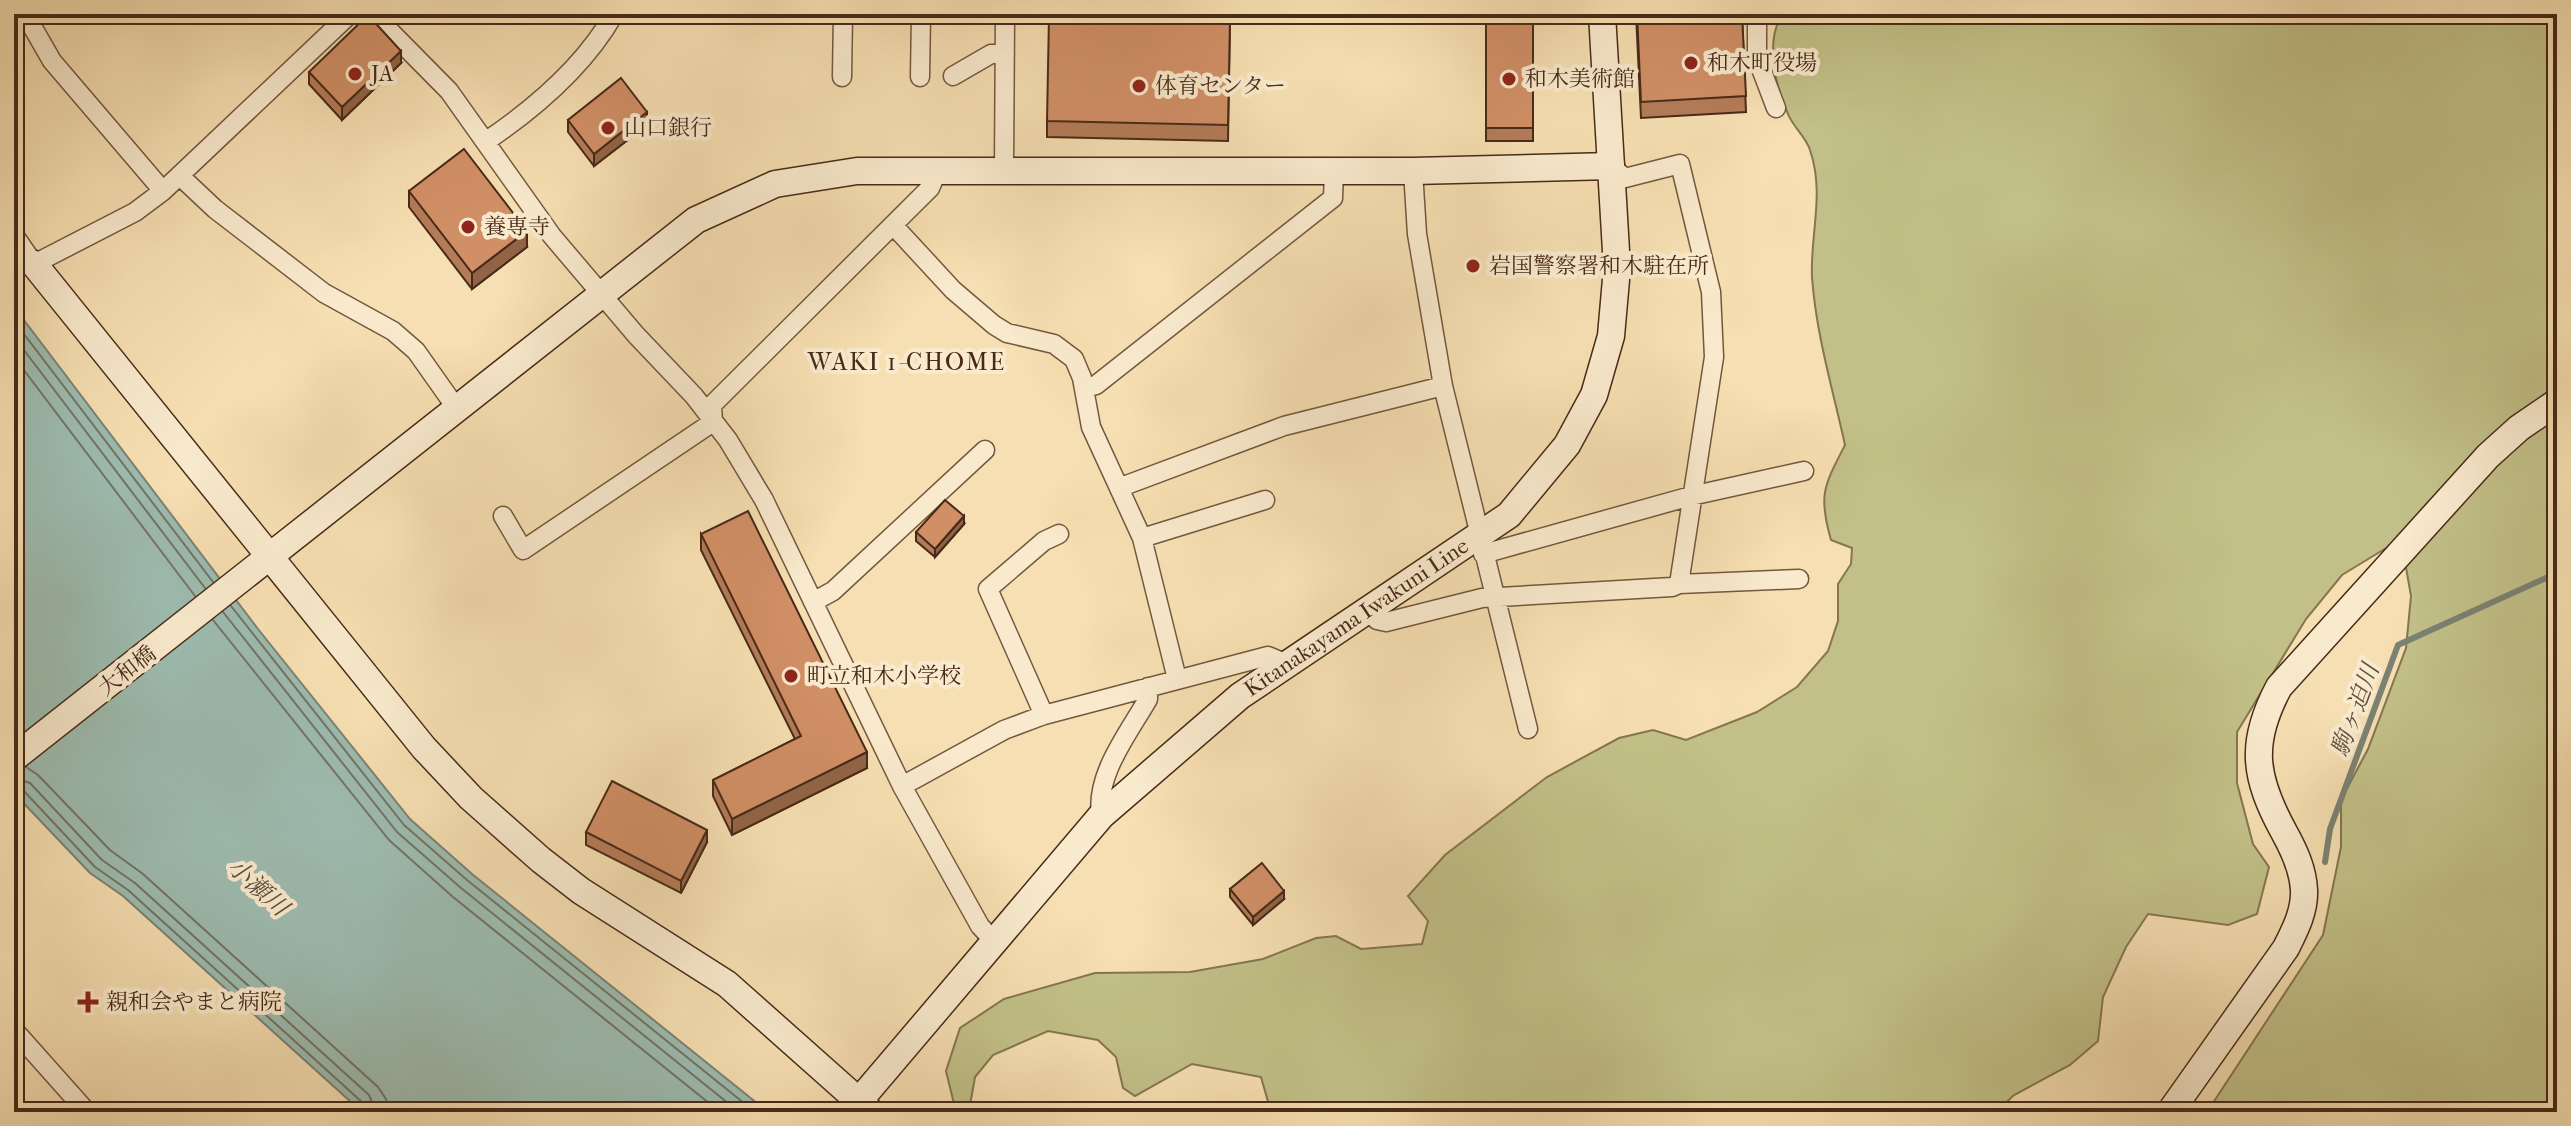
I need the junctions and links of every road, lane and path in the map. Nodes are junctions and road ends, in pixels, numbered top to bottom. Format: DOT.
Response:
graph roads {
  1 [pos="25,14"];
  2 [pos="350,14"];
  3 [pos="373,14"];
  4 [pos="614,14"];
  5 [pos="843,14"];
  6 [pos="921,14"];
  7 [pos="1005,14"];
  8 [pos="1602,14"];
  9 [pos="1757,14"];
  10 [pos="1005,54"];
  11 [pos="953,76"];
  12 [pos="842,77"];
  13 [pos="920,77"];
  14 [pos="1776,108"];
  15 [pos="485,142"];
  16 [pos="1611,166"];
  17 [pos="1004,169"];
  18 [pos="938,170"];
  19 [pos="1334,171"];
  20 [pos="1413,171"];
  21 [pos="181,177"];
  22 [pos="163,191"];
  23 [pos="893,225"];
  24 [pos="14,235"];
  25 [pos="34,264"];
  26 [pos="603,292"];
  27 [pos="1443,386"];
  28 [pos="1084,388"];
  29 [pos="2557,402"];
  30 [pos="457,409"];
  31 [pos="713,422"];
  32 [pos="985,450"];
  33 [pos="1804,471"];
  34 [pos="1121,487"];
  35 [pos="1691,496"];
  36 [pos="1265,500"];
  37 [pos="503,516"];
  38 [pos="1059,534"];
  39 [pos="1142,538"];
  40 [pos="1481,546"];
  41 [pos="268,556"];
  42 [pos="1799,579"];
  43 [pos="1679,584"];
  44 [pos="1494,597"];
  45 [pos="813,602"];
  46 [pos="1367,610"];
  47 [pos="1285,663"];
  48 [pos="1177,679"];
  49 [pos="1148,687"];
  50 [pos="1044,715"];
  51 [pos="1528,729"];
  52 [pos="14,758"];
  53 [pos="902,786"];
  54 [pos="1101,816"];
  55 [pos="993,940"];
  56 [pos="14,1030"];
  57 [pos="865,1107"];
  58 [pos="87,1112"];
  59 [pos="2170,1112"];
  1 -- 22 [label="street"];
  2 -- 21 [label="street"];
  3 -- 15 [label="street"];
  4 -- 15 [label="street"];
  5 -- 12 [label="street"];
  6 -- 13 [label="street"];
  7 -- 10 [label="street"];
  8 -- 16 [label="street, Kitanakayama Iwakuni Line"];
  9 -- 14 [label="street"];
  10 -- 11 [label="street"];
  10 -- 17 [label="street"];
  15 -- 26 [label="street"];
  16 -- 20 [label="street, 大和橋"];
  16 -- 35 [label="street"];
  16 -- 40 [label="street, Kitanakayama Iwakuni Line"];
  17 -- 18 [label="street, 大和橋"];
  17 -- 19 [label="street, 大和橋"];
  18 -- 23 [label="street"];
  18 -- 26 [label="street, 大和橋"];
  19 -- 20 [label="street, 大和橋"];
  19 -- 28 [label="street"];
  20 -- 27 [label="street"];
  21 -- 22 [label="street"];
  21 -- 30 [label="street"];
  22 -- 25 [label="street"];
  23 -- 28 [label="street"];
  23 -- 31 [label="street"];
  24 -- 25 [label="street"];
  25 -- 41 [label="street"];
  26 -- 30 [label="street, 大和橋"];
  26 -- 31 [label="street"];
  27 -- 34 [label="street"];
  27 -- 40 [label="street"];
  28 -- 34 [label="street"];
  29 -- 59 [label="street"];
  30 -- 41 [label="street, 大和橋"];
  31 -- 37 [label="street"];
  31 -- 45 [label="street"];
  32 -- 45 [label="street"];
  33 -- 35 [label="street"];
  34 -- 39 [label="street"];
  35 -- 40 [label="street"];
  35 -- 43 [label="street"];
  36 -- 39 [label="street"];
  38 -- 50 [label="street"];
  39 -- 48 [label="street"];
  40 -- 44 [label="street"];
  40 -- 46 [label="street, Kitanakayama Iwakuni Line"];
  41 -- 52 [label="street, 大和橋"];
  41 -- 57 [label="street"];
  42 -- 43 [label="street"];
  43 -- 44 [label="street"];
  44 -- 46 [label="street"];
  44 -- 51 [label="street"];
  45 -- 53 [label="street"];
  46 -- 47 [label="street, Kitanakayama Iwakuni Line"];
  47 -- 48 [label="street"];
  47 -- 54 [label="street, Kitanakayama Iwakuni Line"];
  48 -- 49 [label="street"];
  49 -- 50 [label="street"];
  49 -- 54 [label="street"];
  50 -- 53 [label="street"];
  53 -- 55 [label="street"];
  54 -- 55 [label="street, Kitanakayama Iwakuni Line"];
  55 -- 57 [label="street, Kitanakayama Iwakuni Line"];
  56 -- 58 [label="street"];
}
